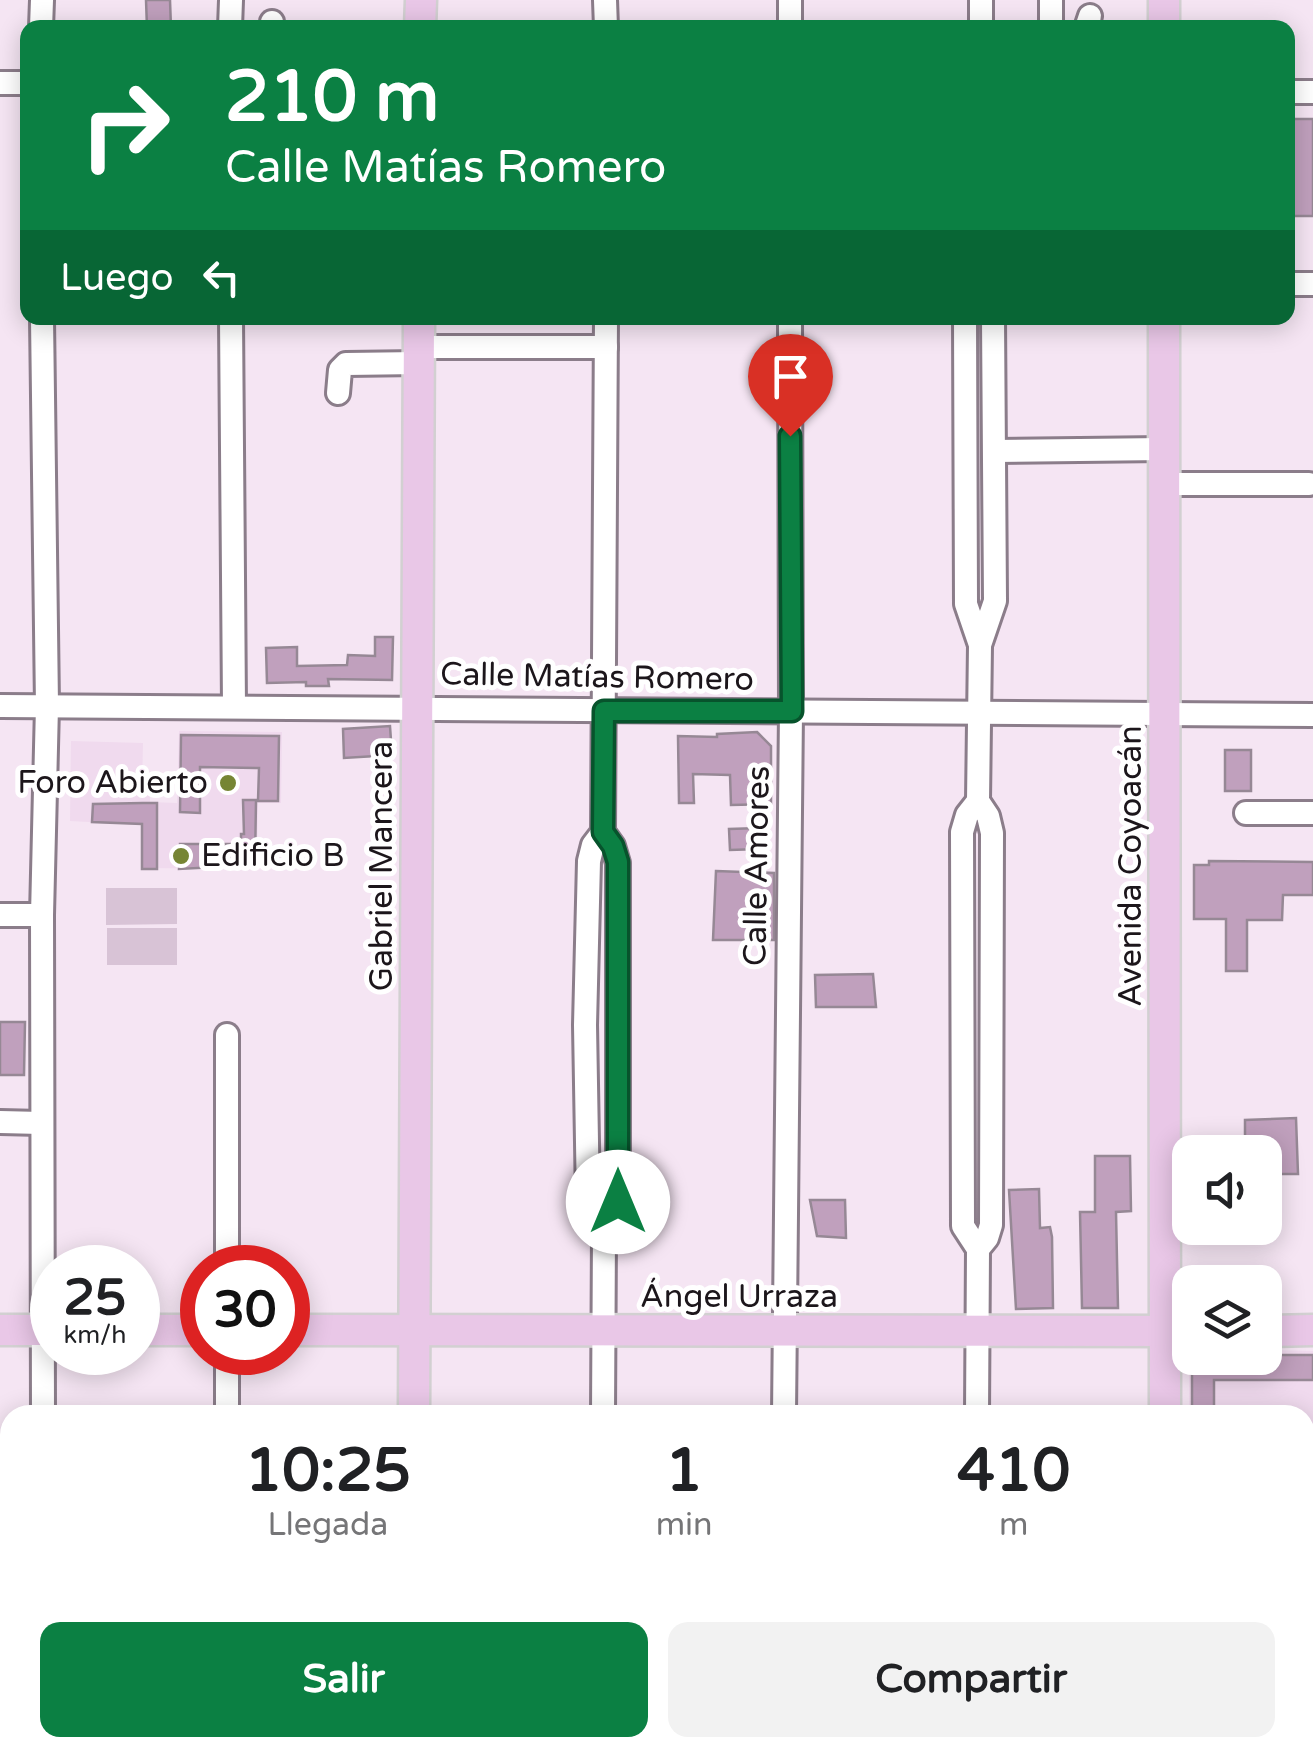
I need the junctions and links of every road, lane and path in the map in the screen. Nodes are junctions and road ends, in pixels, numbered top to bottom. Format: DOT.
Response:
graph roads {
  1 [pos="42,325"];
  2 [pos="231,325"];
  3 [pos="606,325"];
  4 [pos="790,325"];
  5 [pos="965,325"];
  6 [pos="993,325"];
  7 [pos="1164,325"];
  8 [pos="419,342"];
  9 [pos="606,346"];
  10 [pos="965,384"];
  11 [pos="994,384"];
  12 [pos="338,393"];
  13 [pos="1164,449"];
  14 [pos="994,451"];
  15 [pos="1164,484"];
  16 [pos="1309,484"];
  17 [pos="965,542"];
  18 [pos="995,542"];
  19 [pos="980,645"];
  20 [pos="0,706"];
  21 [pos="47,706"];
  22 [pos="234,706"];
  23 [pos="418,708"];
  24 [pos="604,711"];
  25 [pos="792,711"];
  26 [pos="980,713"];
  27 [pos="1166,714"];
  28 [pos="1313,715"];
  29 [pos="1246,813"];
  30 [pos="1313,813"];
  31 [pos="603,832"];
  32 [pos="0,915"];
  33 [pos="42,915"];
  34 [pos="586,1025"];
  35 [pos="618,1025"];
  36 [pos="228,1036"];
  37 [pos="0,1122"];
  38 [pos="41,1123"];
  39 [pos="604,1233"];
  40 [pos="45,1245"];
  41 [pos="227,1245"];
  42 [pos="1177,1265"];
  43 [pos="0,1330"];
  44 [pos="30,1330"];
  45 [pos="310,1330"];
  46 [pos="414,1330"];
  47 [pos="1282,1330"];
  48 [pos="1313,1330"];
  49 [pos="1172,1331"];
  50 [pos="603,1332"];
  51 [pos="784,1332"];
  52 [pos="978,1332"];
  53 [pos="1172,1367"];
  54 [pos="45,1375"];
  55 [pos="227,1375"];
  56 [pos="43,1405"];
  57 [pos="227,1405"];
  58 [pos="414,1405"];
  59 [pos="603,1405"];
  60 [pos="784,1405"];
  61 [pos="977,1405"];
  62 [pos="1166,1405"];
  1 -- 21 [label="street"];
  2 -- 22 [label="street"];
  3 -- 9 [label="street"];
  4 -- 25 [label="street, Calle Amores"];
  5 -- 10 [label="street"];
  6 -- 11 [label="street"];
  7 -- 13 [label="main road, Avenida Coyoacán"];
  8 -- 9 [label="street"];
  8 -- 12 [label="street"];
  8 -- 23 [label="main road, Gabriel Mancera"];
  9 -- 24 [label="street"];
  10 -- 11 [label="street"];
  10 -- 17 [label="street"];
  11 -- 14 [label="street"];
  13 -- 14 [label="street"];
  13 -- 15 [label="main road, Avenida Coyoacán"];
  14 -- 18 [label="street"];
  15 -- 16 [label="street"];
  15 -- 27 [label="main road, Avenida Coyoacán"];
  17 -- 18 [label="street"];
  17 -- 19 [label="street"];
  18 -- 19 [label="street"];
  19 -- 26 [label="street"];
  20 -- 21 [label="street, Calle Matías Romero"];
  21 -- 22 [label="street, Calle Matías Romero"];
  21 -- 33 [label="street"];
  22 -- 23 [label="street, Calle Matías Romero"];
  23 -- 24 [label="street, Calle Matías Romero"];
  23 -- 46 [label="main road, Gabriel Mancera"];
  24 -- 25 [label="street, Calle Matías Romero"];
  24 -- 31 [label="street"];
  25 -- 26 [label="street, Calle Matías Romero"];
  25 -- 51 [label="street, Calle Amores"];
  26 -- 27 [label="street, Calle Matías Romero"];
  26 -- 52 [label="street"];
  27 -- 28 [label="street, Calle Matías Romero"];
  27 -- 42 [label="main road, Avenida Coyoacán"];
  29 -- 30 [label="street"];
  31 -- 34 [label="street"];
  31 -- 35 [label="street"];
  32 -- 33 [label="street"];
  33 -- 38 [label="street"];
  34 -- 35 [label="street"];
  34 -- 39 [label="street"];
  35 -- 39 [label="street"];
  36 -- 41 [label="street"];
  37 -- 38 [label="street"];
  38 -- 40 [label="street"];
  39 -- 50 [label="street"];
  43 -- 44 [label="main road"];
  45 -- 46 [label="main road, Ángel Urraza"];
  46 -- 50 [label="main road, Ángel Urraza"];
  46 -- 58 [label="main road, Gabriel Mancera"];
  47 -- 48 [label="main road"];
  49 -- 52 [label="main road, Ángel Urraza"];
  50 -- 51 [label="main road, Ángel Urraza"];
  50 -- 59 [label="street"];
  51 -- 52 [label="main road, Ángel Urraza"];
  51 -- 60 [label="street, Calle Amores"];
  52 -- 61 [label="street"];
  53 -- 62 [label="main road, Avenida Coyoacán"];
  54 -- 56 [label="street"];
  55 -- 57 [label="street"];
}
